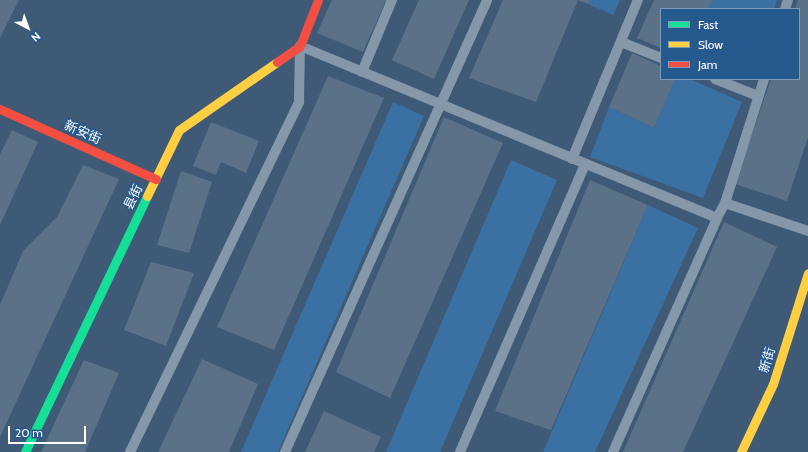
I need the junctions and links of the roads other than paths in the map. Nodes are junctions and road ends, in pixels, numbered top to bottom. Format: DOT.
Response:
graph roads {
  1 [pos="318,0"];
  2 [pos="392,0"];
  3 [pos="487,0"];
  4 [pos="638,0"];
  5 [pos="620,42"];
  6 [pos="300,46"];
  7 [pos="660,58"];
  8 [pos="362,72"];
  9 [pos="718,80"];
  10 [pos="764,80"];
  11 [pos="758,96"];
  12 [pos="439,104"];
  13 [pos="0,109"];
  14 [pos="572,159"];
  15 [pos="585,164"];
  16 [pos="156,179"];
  17 [pos="724,202"];
  18 [pos="716,218"];
  19 [pos="808,231"];
  20 [pos="808,273"];
  21 [pos="25,452"];
  22 [pos="130,452"];
  23 [pos="285,452"];
  24 [pos="460,452"];
  25 [pos="613,452"];
  26 [pos="741,452"];
  1 -- 6 [label="street"];
  2 -- 8 [label="lane"];
  3 -- 12 [label="lane"];
  4 -- 5 [label="lane"];
  5 -- 7 [label="lane"];
  5 -- 14 [label="lane"];
  6 -- 8 [label="lane"];
  6 -- 16 [label="street, 县街"];
  6 -- 22 [label="lane"];
  8 -- 12 [label="lane"];
  9 -- 11 [label="lane"];
  10 -- 11 [label="lane"];
  11 -- 17 [label="lane"];
  12 -- 14 [label="lane"];
  12 -- 23 [label="lane"];
  13 -- 16 [label="street, 新安街"];
  14 -- 15 [label="lane"];
  15 -- 18 [label="lane"];
  15 -- 24 [label="lane"];
  16 -- 21 [label="street, 县街"];
  17 -- 18 [label="lane"];
  17 -- 19 [label="lane"];
  18 -- 25 [label="lane"];
  20 -- 26 [label="street, 新街"];
}
